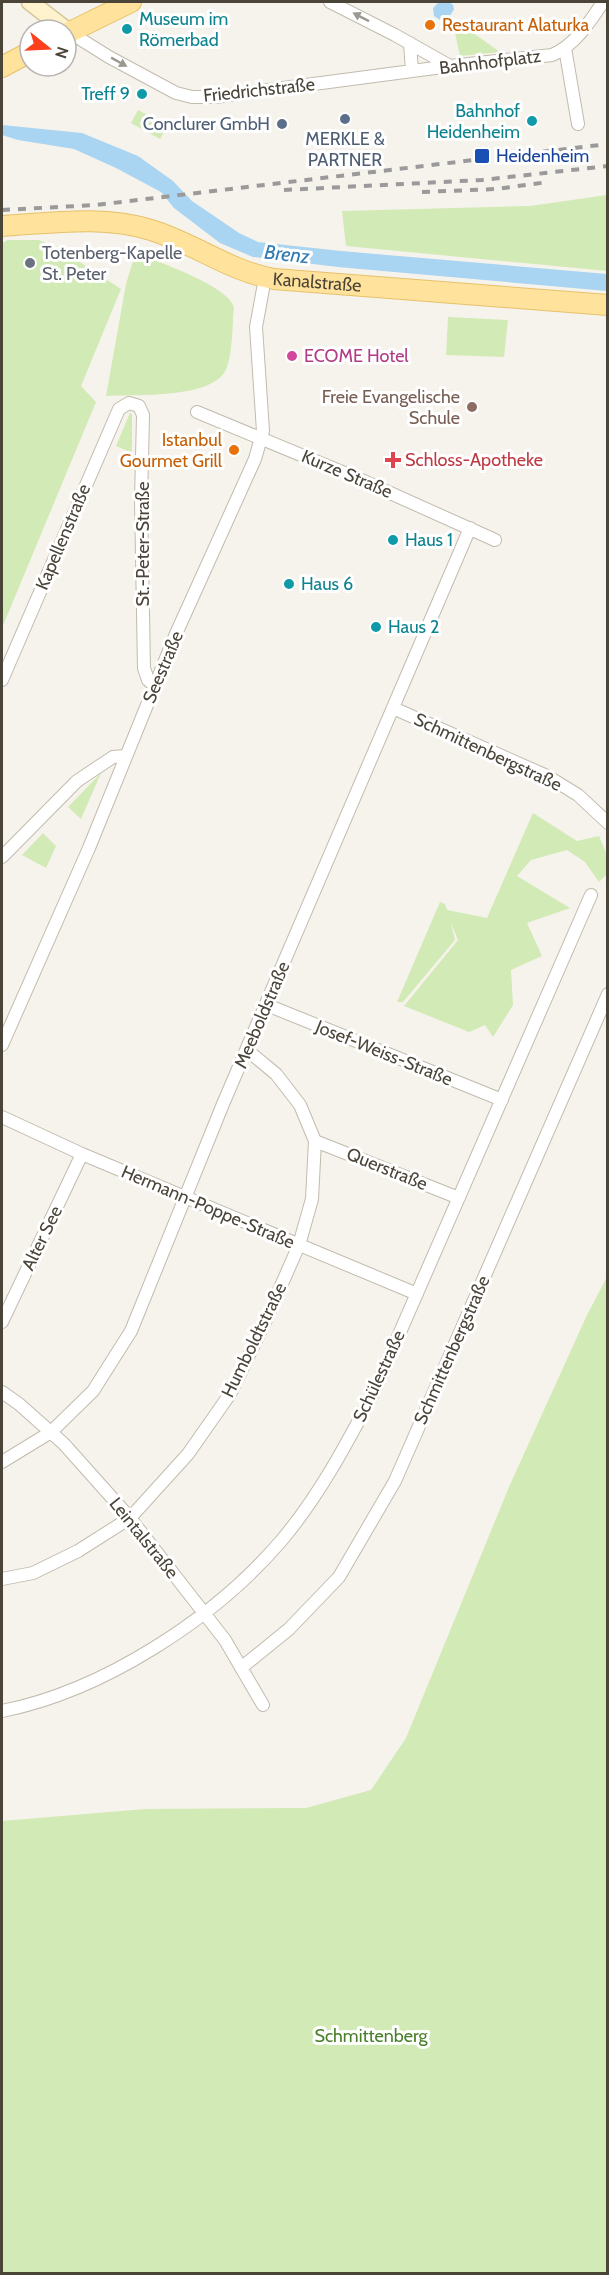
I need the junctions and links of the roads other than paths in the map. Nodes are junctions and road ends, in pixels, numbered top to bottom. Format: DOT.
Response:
graph roads {
  1 [pos="30,2"];
  2 [pos="131,2"];
  3 [pos="330,2"];
  4 [pos="603,2"];
  5 [pos="49,18"];
  6 [pos="78,28"];
  7 [pos="78,39"];
  8 [pos="410,43"];
  9 [pos="565,48"];
  10 [pos="18,58"];
  11 [pos="450,66"];
  12 [pos="2,67"];
  13 [pos="412,71"];
  14 [pos="371,76"];
  15 [pos="578,124"];
  16 [pos="2,226"];
  17 [pos="265,278"];
  18 [pos="608,305"];
  19 [pos="134,403"];
  20 [pos="197,412"];
  21 [pos="262,438"];
  22 [pos="470,528"];
  23 [pos="495,540"];
  24 [pos="2,680"];
  25 [pos="154,685"];
  26 [pos="393,708"];
  27 [pos="125,756"];
  28 [pos="608,823"];
  29 [pos="2,857"];
  30 [pos="591,895"];
  31 [pos="608,994"];
  32 [pos="267,1005"];
  33 [pos="2,1046"];
  34 [pos="247,1050"];
  35 [pos="502,1100"];
  36 [pos="2,1117"];
  37 [pos="315,1141"];
  38 [pos="82,1154"];
  39 [pos="186,1198"];
  40 [pos="459,1198"];
  41 [pos="300,1245"];
  42 [pos="417,1294"];
  43 [pos="2,1322"];
  44 [pos="2,1392"];
  45 [pos="51,1432"];
  46 [pos="2,1462"];
  47 [pos="130,1518"];
  48 [pos="2,1579"];
  49 [pos="204,1612"];
  50 [pos="241,1668"];
  51 [pos="263,1705"];
  52 [pos="2,1711"];
  1 -- 5 [label="main road, Friedrichstraße"];
  2 -- 6 [label="main road"];
  8 -- 3 [label="street, one-way"];
  4 -- 9 [label="street"];
  7 -- 14 [label="street, Friedrichstraße, one-way"];
  8 -- 11 [label="street"];
  8 -- 13 [label="street"];
  9 -- 11 [label="street, Bahnhofplatz"];
  9 -- 15 [label="street, Bahnhofplatz"];
  10 -- 12 [label="main road"];
  11 -- 13 [label="street, Bahnhofplatz"];
  13 -- 14 [label="street, Bahnhofplatz"];
  16 -- 17 [label="main road, Kanalstraße"];
  17 -- 18 [label="main road, Kanalstraße"];
  17 -- 21 [label="street, Seestraße"];
  19 -- 24 [label="street, Kapellenstraße"];
  19 -- 25 [label="street, St.-Peter-Straße"];
  20 -- 21 [label="street, Kurze Straße"];
  21 -- 22 [label="street, Kurze Straße"];
  21 -- 25 [label="street, Seestraße"];
  22 -- 23 [label="street, Kurze Straße"];
  22 -- 26 [label="street, Meeboldstraße"];
  25 -- 27 [label="street, Seestraße"];
  26 -- 28 [label="street, Schmittenbergstraße"];
  26 -- 32 [label="street, Meeboldstraße"];
  27 -- 29 [label="street"];
  27 -- 33 [label="street, Seestraße"];
  30 -- 35 [label="street, Schülestraße"];
  31 -- 50 [label="street, Schmittenbergstraße"];
  32 -- 34 [label="street, Meeboldstraße"];
  32 -- 35 [label="street, Josef-Weiss-Straße"];
  34 -- 37 [label="street, Humboldtstraße"];
  34 -- 39 [label="street, Meeboldstraße"];
  35 -- 40 [label="street, Schülestraße"];
  36 -- 38 [label="street, Hermann-Poppe-Straße"];
  37 -- 40 [label="street, Querstraße"];
  37 -- 41 [label="street, Humboldtstraße"];
  38 -- 39 [label="street, Hermann-Poppe-Straße"];
  38 -- 43 [label="street, Alter See"];
  39 -- 41 [label="street, Hermann-Poppe-Straße"];
  39 -- 45 [label="street, Meeboldstraße"];
  40 -- 42 [label="street, Schülestraße"];
  41 -- 42 [label="street, Hermann-Poppe-Straße"];
  41 -- 47 [label="street, Humboldtstraße"];
  42 -- 49 [label="street, Schülestraße"];
  44 -- 45 [label="street, Leintalstraße"];
  45 -- 46 [label="street, Meeboldstraße"];
  45 -- 47 [label="street, Leintalstraße"];
  47 -- 48 [label="street, Humboldtstraße"];
  47 -- 49 [label="street, Leintalstraße"];
  49 -- 50 [label="street, Leintalstraße"];
  49 -- 52 [label="street, Schülestraße"];
  50 -- 51 [label="street, Leintalstraße"];
}
